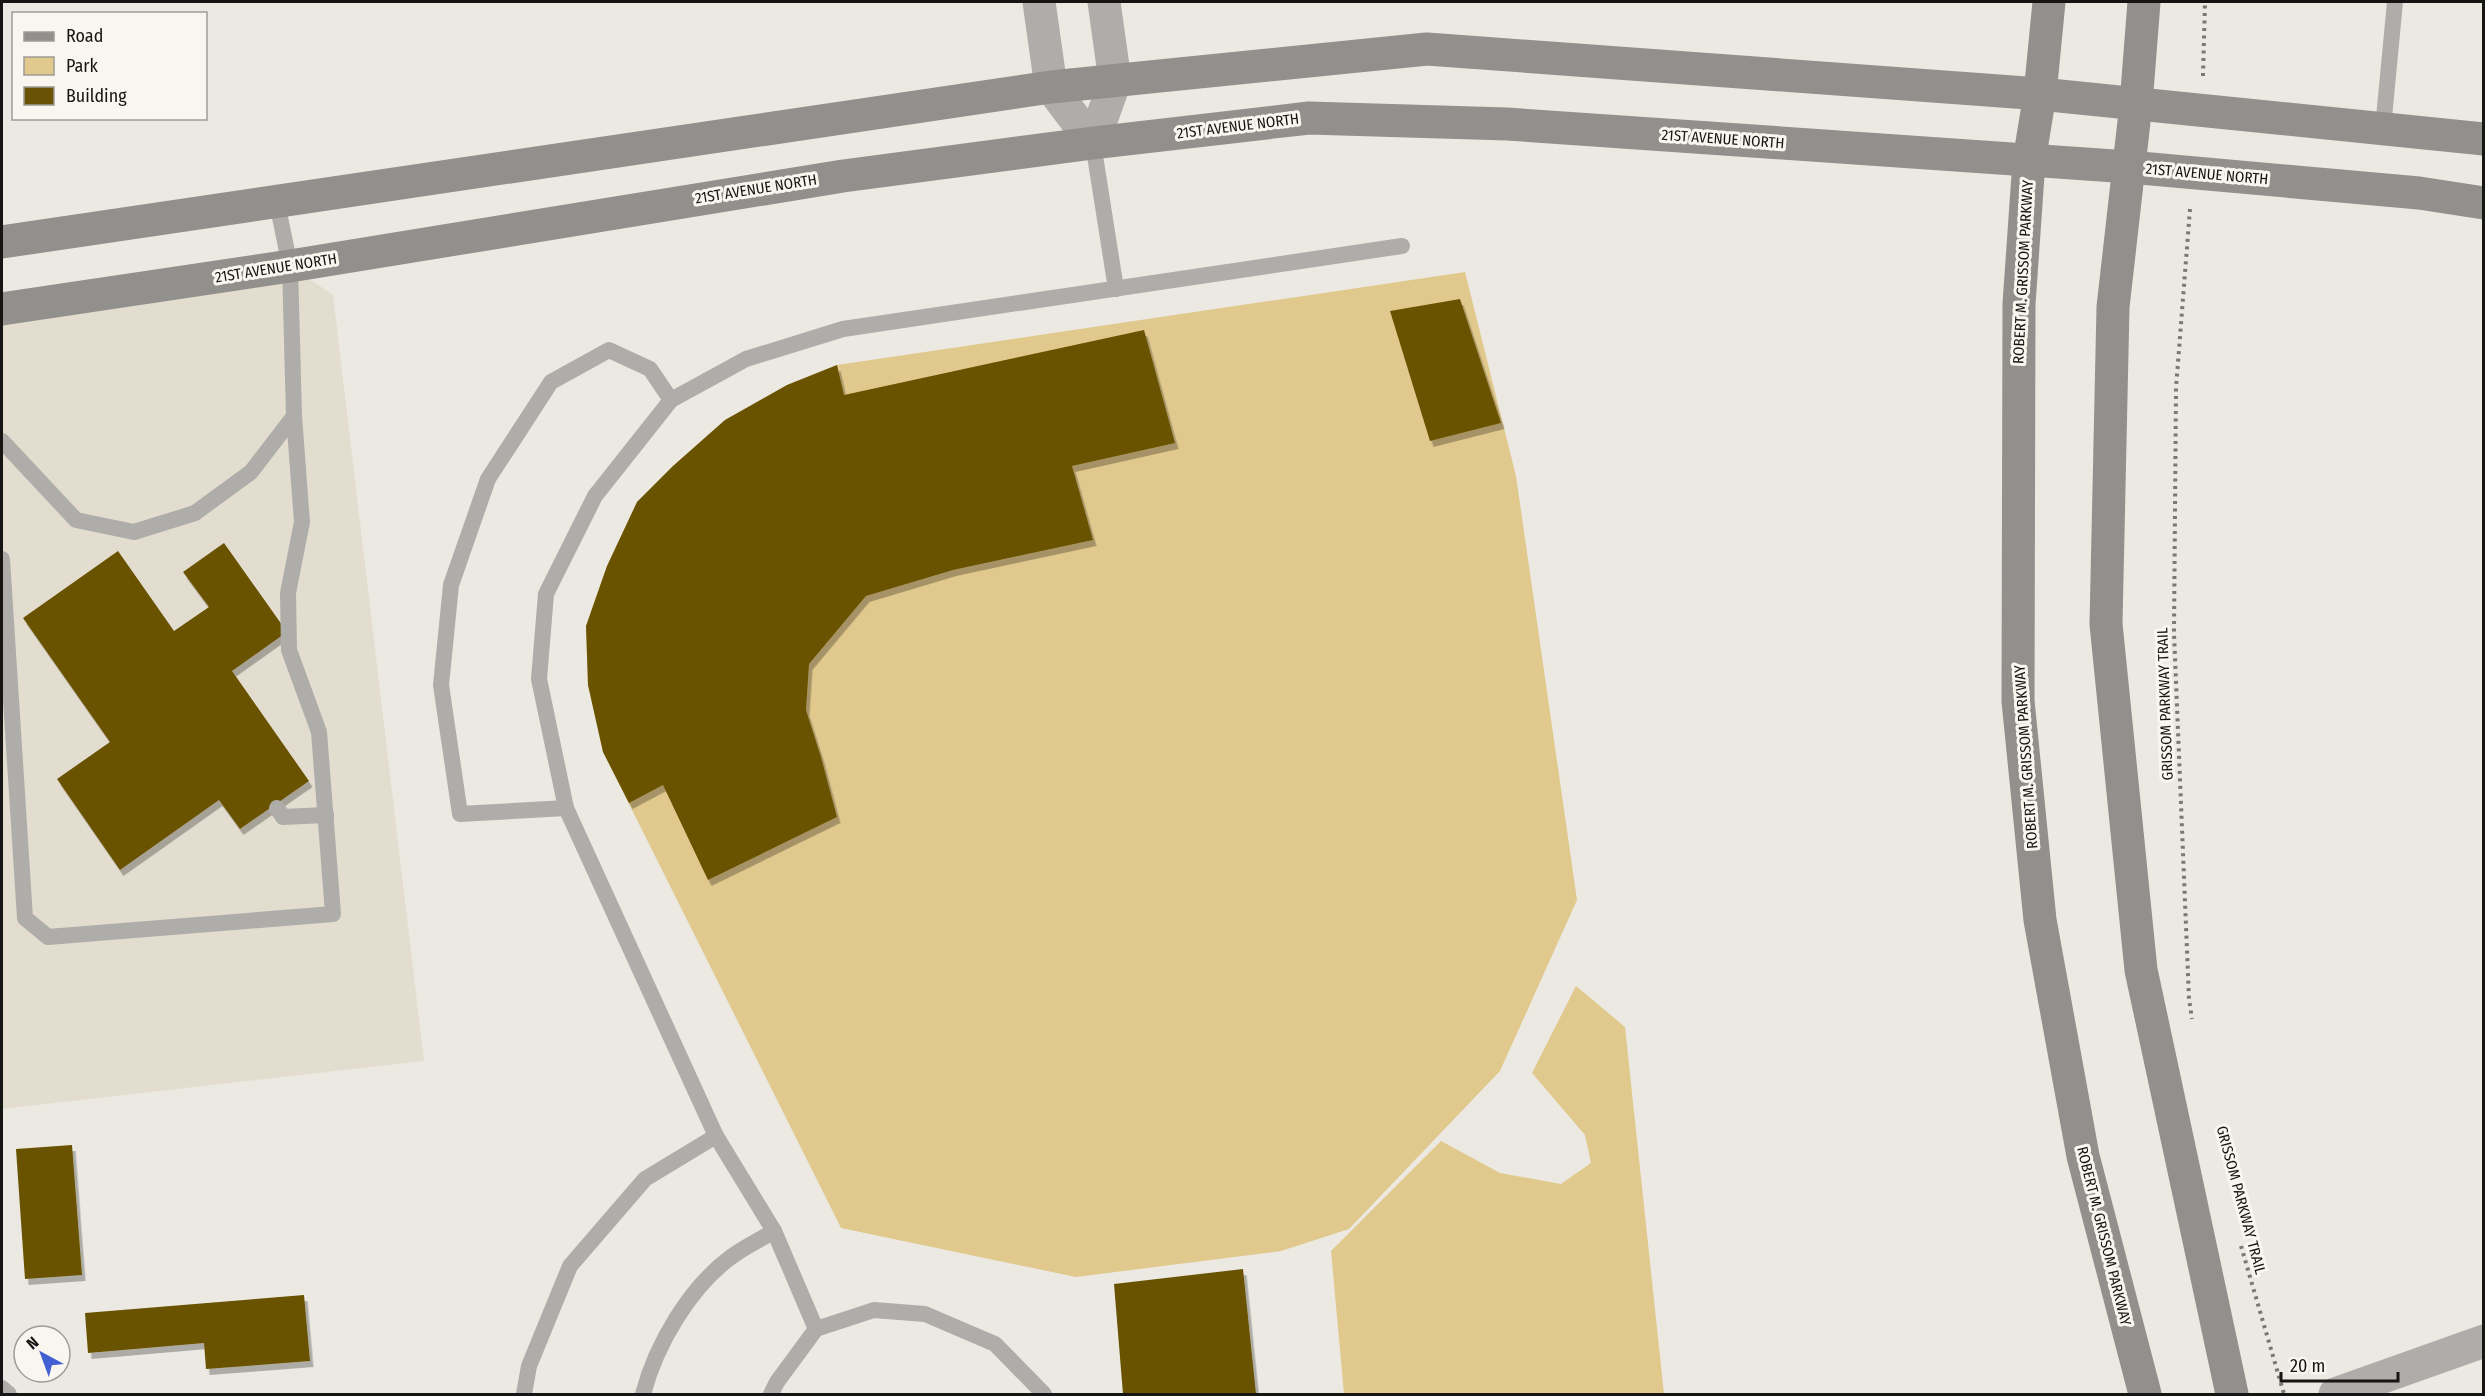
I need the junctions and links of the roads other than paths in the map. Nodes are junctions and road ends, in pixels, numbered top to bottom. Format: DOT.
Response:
graph roads {
  1 [pos="1039,2"];
  2 [pos="1104,2"];
  3 [pos="2049,2"];
  4 [pos="2144,2"];
  5 [pos="2395,2"];
  6 [pos="1114,81"];
  7 [pos="1051,87"];
  8 [pos="2040,94"];
  9 [pos="2136,105"];
  10 [pos="2383,128"];
  11 [pos="2484,139"];
  12 [pos="1093,142"];
  13 [pos="2029,160"];
  14 [pos="2129,167"];
  15 [pos="277,203"];
  16 [pos="2484,203"];
  17 [pos="2,242"];
  18 [pos="1402,246"];
  19 [pos="290,266"];
  20 [pos="1116,289"];
  21 [pos="2,309"];
  22 [pos="670,400"];
  23 [pos="294,416"];
  24 [pos="2,441"];
  25 [pos="2,559"];
  26 [pos="277,808"];
  27 [pos="566,808"];
  28 [pos="326,815"];
  29 [pos="716,1136"];
  30 [pos="774,1231"];
  31 [pos="816,1329"];
  32 [pos="2484,1341"];
  33 [pos="2,1388"];
  34 [pos="9,1395"];
  35 [pos="524,1395"];
  36 [pos="644,1395"];
  37 [pos="771,1395"];
  38 [pos="1044,1395"];
  39 [pos="2145,1395"];
  40 [pos="2232,1395"];
  41 [pos="2335,1395"];
  1 -- 7 [label="street"];
  2 -- 6 [label="street"];
  3 -- 8 [label="main road, ROBERT M. GRISSOM PARKWAY"];
  4 -- 9 [label="main road"];
  5 -- 10 [label="lane"];
  6 -- 7 [label="main road"];
  6 -- 8 [label="main road"];
  6 -- 12 [label="street"];
  7 -- 12 [label="street"];
  7 -- 15 [label="main road"];
  8 -- 9 [label="main road"];
  8 -- 13 [label="main road, ROBERT M. GRISSOM PARKWAY"];
  9 -- 10 [label="main road"];
  9 -- 14 [label="main road"];
  10 -- 11 [label="main road"];
  12 -- 13 [label="main road, 21ST AVENUE NORTH"];
  12 -- 19 [label="main road, 21ST AVENUE NORTH"];
  12 -- 20 [label="lane"];
  13 -- 14 [label="main road, 21ST AVENUE NORTH"];
  13 -- 39 [label="main road, ROBERT M. GRISSOM PARKWAY"];
  14 -- 16 [label="main road, 21ST AVENUE NORTH"];
  14 -- 40 [label="main road"];
  15 -- 17 [label="main road"];
  15 -- 19 [label="lane"];
  18 -- 20 [label="lane"];
  19 -- 21 [label="main road, 21ST AVENUE NORTH"];
  19 -- 23 [label="lane"];
  20 -- 22 [label="lane"];
  22 -- 27 [label="lane"];
  22 -- 27 [label="lane"];
  23 -- 24 [label="lane"];
  23 -- 28 [label="lane"];
  25 -- 28 [label="lane"];
  26 -- 28 [label="lane"];
  27 -- 29 [label="lane"];
  29 -- 30 [label="lane"];
  29 -- 35 [label="lane"];
  30 -- 31 [label="lane"];
  30 -- 36 [label="lane"];
  31 -- 37 [label="lane"];
  31 -- 38 [label="lane"];
  32 -- 41 [label="street"];
  33 -- 34 [label="lane"];
}
